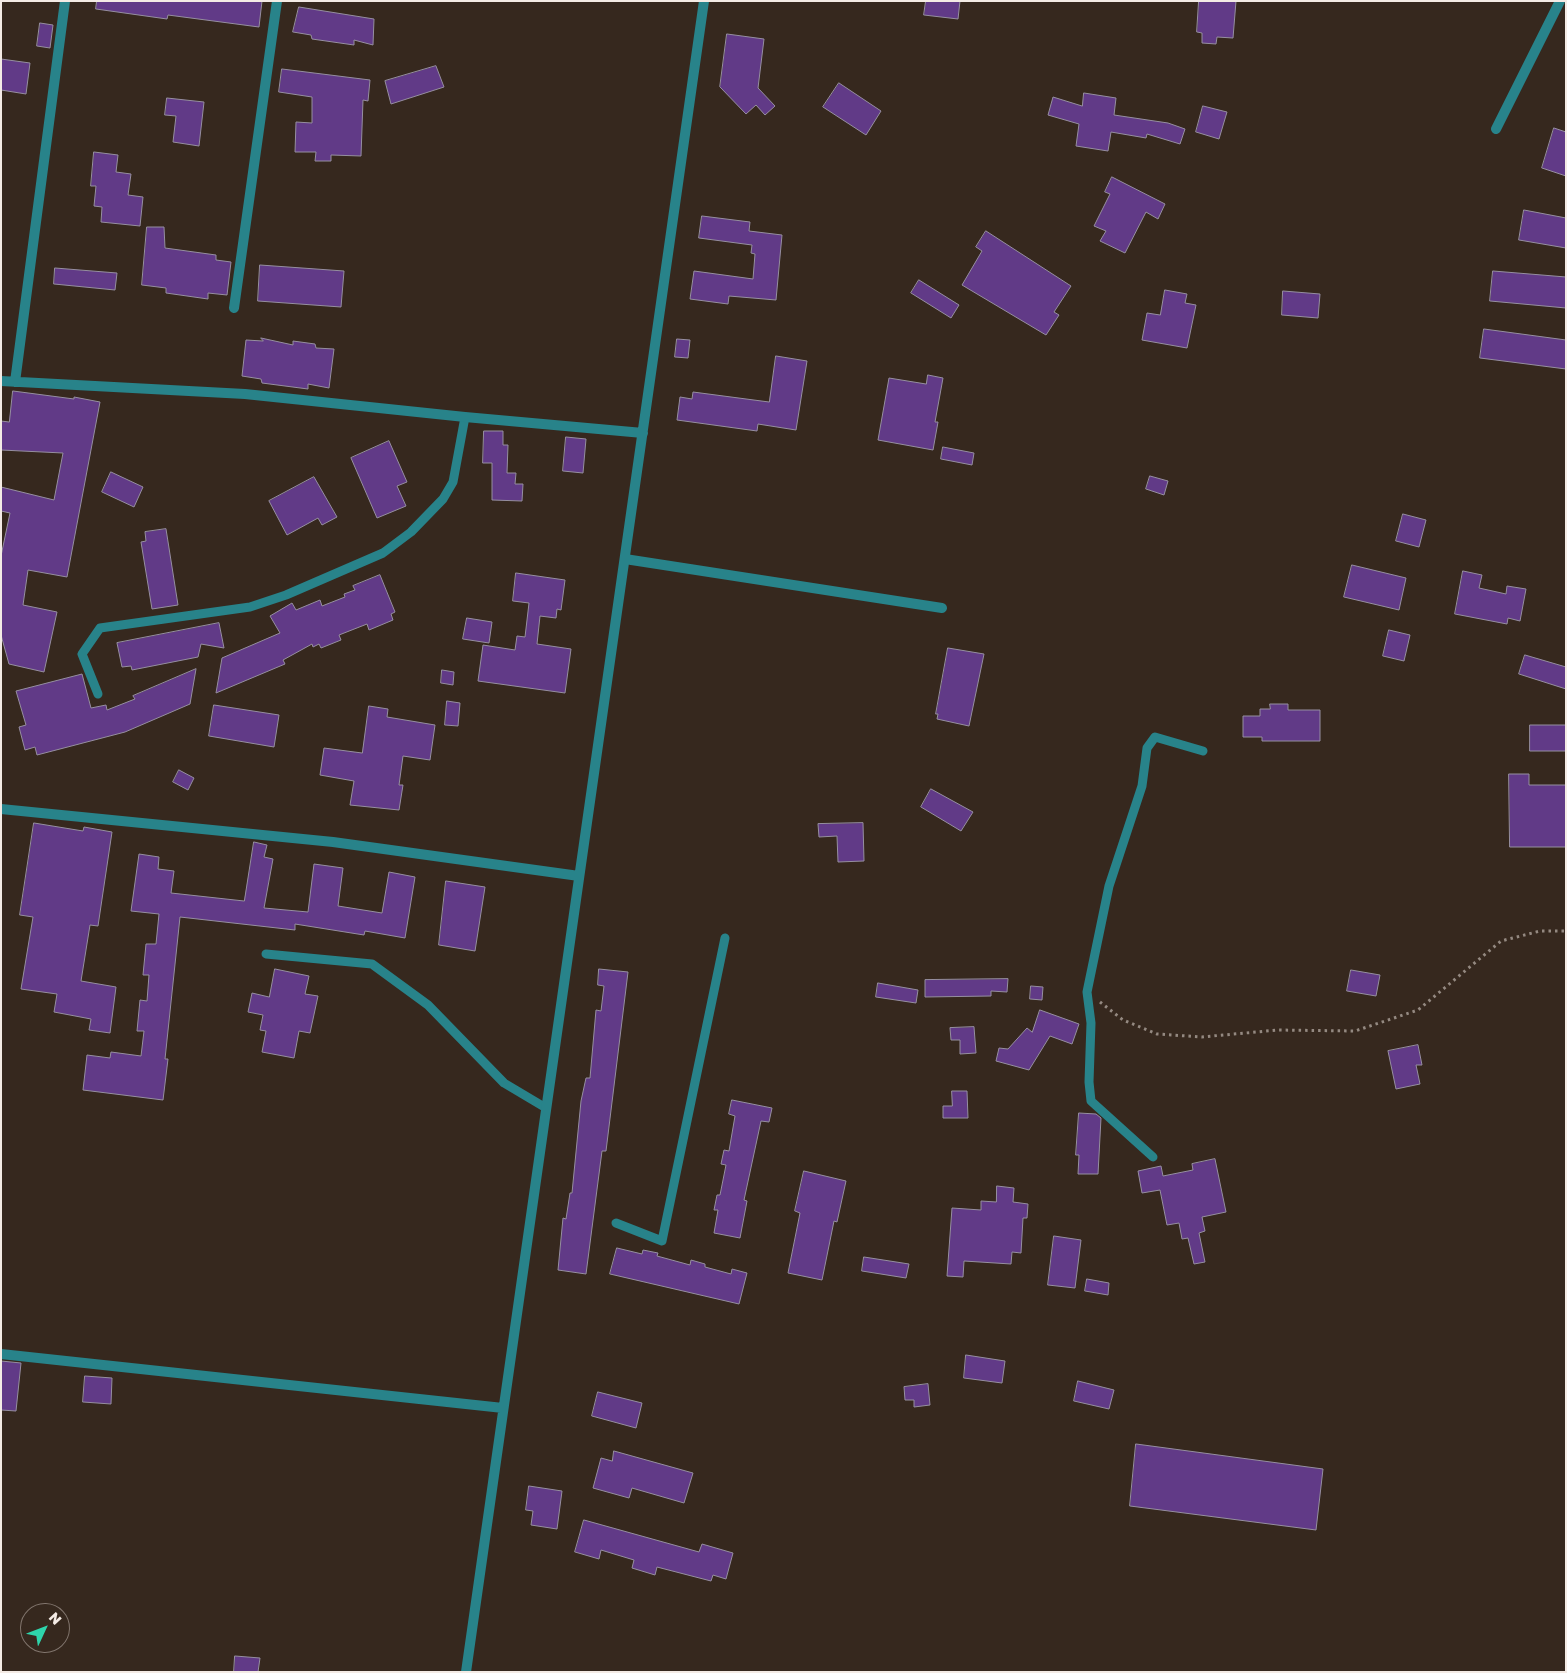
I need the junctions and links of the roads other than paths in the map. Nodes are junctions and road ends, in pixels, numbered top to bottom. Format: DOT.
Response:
graph roads {
  1 [pos="65,1"];
  2 [pos="277,1"];
  3 [pos="704,1"];
  4 [pos="1560,1"];
  5 [pos="1496,129"];
  6 [pos="234,308"];
  7 [pos="1,381"];
  8 [pos="15,382"];
  9 [pos="465,417"];
  10 [pos="642,432"];
  11 [pos="624,559"];
  12 [pos="942,608"];
  13 [pos="98,694"];
  14 [pos="1203,751"];
  15 [pos="1,809"];
  16 [pos="579,876"];
  17 [pos="725,938"];
  18 [pos="266,954"];
  19 [pos="546,1108"];
  20 [pos="1153,1157"];
  21 [pos="616,1222"];
  22 [pos="1,1354"];
  23 [pos="504,1408"];
  24 [pos="466,1672"];
  1 -- 8 [label="street"];
  2 -- 6 [label="street"];
  3 -- 10 [label="street"];
  4 -- 5 [label="street"];
  7 -- 8 [label="street"];
  8 -- 9 [label="street"];
  9 -- 10 [label="street"];
  9 -- 13 [label="lane"];
  10 -- 11 [label="street"];
  11 -- 12 [label="street"];
  11 -- 16 [label="street"];
  14 -- 20 [label="lane"];
  15 -- 16 [label="street"];
  16 -- 19 [label="street"];
  17 -- 21 [label="lane"];
  18 -- 19 [label="lane"];
  19 -- 23 [label="street"];
  22 -- 23 [label="street"];
  23 -- 24 [label="street"];
}
